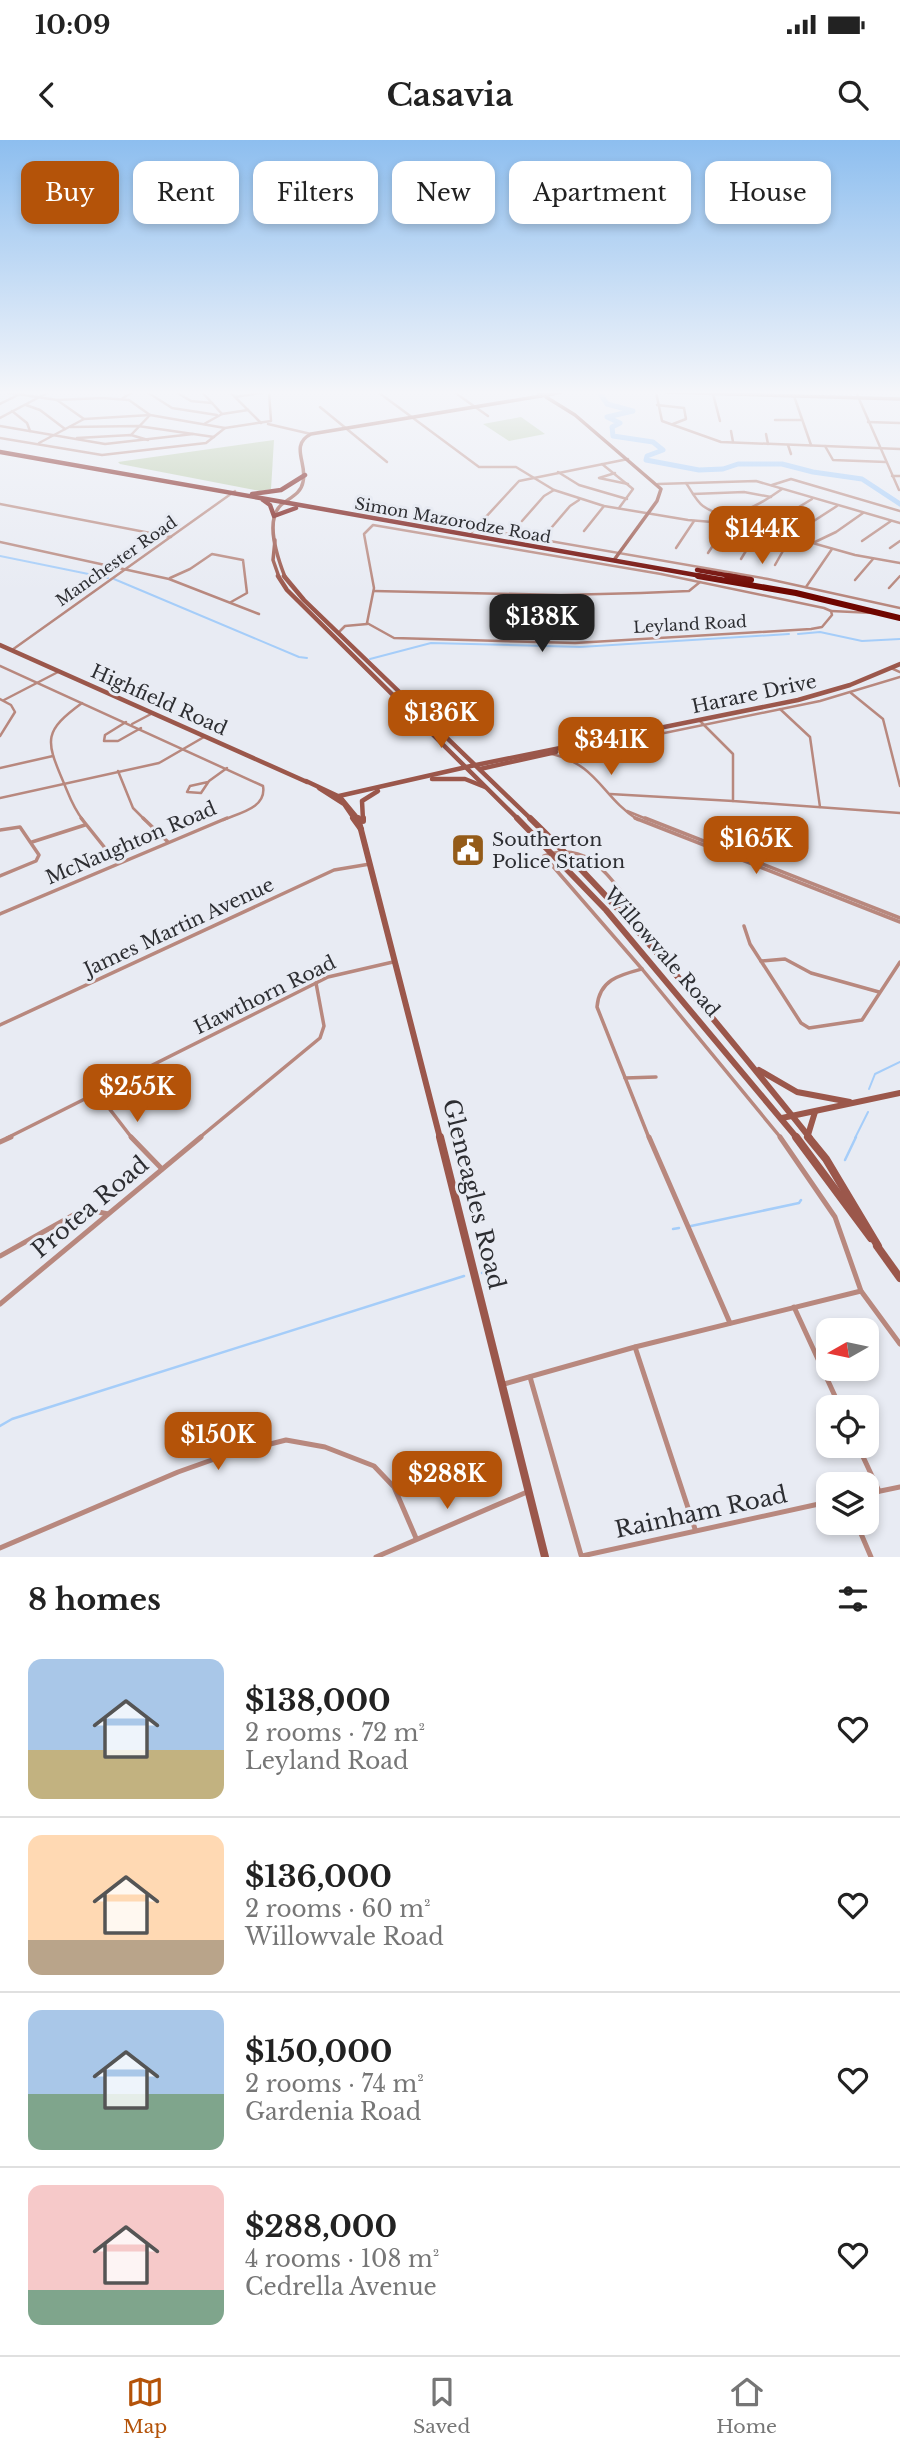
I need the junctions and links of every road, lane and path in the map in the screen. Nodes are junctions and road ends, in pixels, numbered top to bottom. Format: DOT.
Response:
graph roads {
  1 [pos="44,458"];
  2 [pos="48,458"];
  3 [pos="302,458"];
  4 [pos="381,458"];
  5 [pos="467,458"];
  6 [pos="830,458"];
  7 [pos="884,458"];
  8 [pos="628,459"];
  9 [pos="886,462"];
  10 [pos="387,463"];
  11 [pos="602,464"];
  12 [pos="558,472"];
  13 [pos="615,473"];
  14 [pos="305,475"];
  15 [pos="892,476"];
  16 [pos="900,476"];
  17 [pos="536,477"];
  18 [pos="686,483"];
  19 [pos="628,484"];
  20 [pos="658,484"];
  21 [pos="772,485"];
  22 [pos="782,489"];
  23 [pos="554,490"];
  24 [pos="899,490"];
  25 [pos="724,492"];
  26 [pos="231,494"];
  27 [pos="251,494"];
  28 [pos="693,494"];
  29 [pos="771,497"];
  30 [pos="258,498"];
  31 [pos="812,498"];
  32 [pos="581,499"];
  33 [pos="627,499"];
  34 [pos="729,499"];
  35 [pos="287,502"];
  36 [pos="0,504"];
  37 [pos="838,505"];
  38 [pos="604,506"];
  39 [pos="307,508"];
  40 [pos="619,509"];
  41 [pos="900,511"];
  42 [pos="649,513"];
  43 [pos="863,513"];
  44 [pos="274,516"];
  45 [pos="781,518"];
  46 [pos="381,520"];
  47 [pos="694,520"];
  48 [pos="522,521"];
  49 [pos="891,521"];
  50 [pos="728,523"];
  51 [pos="900,523"];
  52 [pos="373,525"];
  53 [pos="806,526"];
  54 [pos="552,527"];
  55 [pos="761,528"];
  56 [pos="474,530"];
  57 [pos="584,531"];
  58 [pos="792,535"];
  59 [pos="171,537"];
  60 [pos="275,540"];
  61 [pos="0,541"];
  62 [pos="862,541"];
  63 [pos="900,541"];
  64 [pos="815,542"];
  65 [pos="676,548"];
  66 [pos="890,548"];
  67 [pos="832,549"];
  68 [pos="708,553"];
  69 [pos="615,558"];
  70 [pos="741,559"];
  71 [pos="873,559"];
  72 [pos="647,560"];
  73 [pos="900,563"];
  74 [pos="775,565"];
  75 [pos="125,568"];
  76 [pos="900,576"];
  77 [pos="169,579"];
  78 [pos="855,580"];
  79 [pos="700,582"];
  80 [pos="806,587"];
  81 [pos="889,588"];
  82 [pos="374,591"];
  83 [pos="229,603"];
  84 [pos="900,607"];
  85 [pos="831,611"];
  86 [pos="877,613"];
  87 [pos="258,614"];
  88 [pos="900,616"];
  89 [pos="367,624"];
  90 [pos="345,626"];
  91 [pos="332,627"];
  92 [pos="338,633"];
  93 [pos="0,645"];
  94 [pos="12,650"];
  95 [pos="900,664"];
  96 [pos="0,666"];
  97 [pos="891,668"];
  98 [pos="60,671"];
  99 [pos="900,674"];
  100 [pos="38,682"];
  101 [pos="850,693"];
  102 [pos="2,699"];
  103 [pos="84,703"];
  104 [pos="780,709"];
  105 [pos="152,713"];
  106 [pos="699,720"];
  107 [pos="126,722"];
  108 [pos="132,724"];
  109 [pos="705,724"];
  110 [pos="141,728"];
  111 [pos="0,736"];
  112 [pos="204,737"];
  113 [pos="610,739"];
  114 [pos="597,744"];
  115 [pos="586,746"];
  116 [pos="186,749"];
  117 [pos="549,754"];
  118 [pos="52,756"];
  119 [pos="458,757"];
  120 [pos="468,758"];
  121 [pos="581,762"];
  122 [pos="495,764"];
  123 [pos="478,767"];
  124 [pos="0,768"];
  125 [pos="227,768"];
  126 [pos="470,769"];
  127 [pos="118,772"];
  128 [pos="449,772"];
  129 [pos="488,777"];
  130 [pos="432,779"];
  131 [pos="208,782"];
  132 [pos="306,782"];
  133 [pos="63,784"];
  134 [pos="900,786"];
  135 [pos="325,787"];
  136 [pos="488,788"];
  137 [pos="365,790"];
  138 [pos="378,791"];
  139 [pos="610,794"];
  140 [pos="340,797"];
  141 [pos="0,798"];
  142 [pos="733,801"];
  143 [pos="820,807"];
  144 [pos="900,813"];
  145 [pos="85,825"];
  146 [pos="362,825"];
  147 [pos="0,830"];
  148 [pos="366,840"];
  149 [pos="32,842"];
  150 [pos="168,842"];
  151 [pos="562,849"];
  152 [pos="553,852"];
  153 [pos="117,863"];
  154 [pos="372,864"];
  155 [pos="0,876"];
  156 [pos="632,905"];
  157 [pos="0,914"];
  158 [pos="900,920"];
  159 [pos="744,926"];
  160 [pos="396,961"];
  161 [pos="761,961"];
  162 [pos="900,962"];
  163 [pos="642,968"];
  164 [pos="316,983"];
  165 [pos="878,992"];
  166 [pos="0,1025"];
  167 [pos="754,1066"];
  168 [pos="656,1077"];
  169 [pos="625,1078"];
  170 [pos="900,1093"];
  171 [pos="97,1094"];
  172 [pos="854,1102"];
  173 [pos="816,1112"];
  174 [pos="794,1116"];
  175 [pos="782,1118"];
  176 [pos="808,1135"];
  177 [pos="0,1142"];
  178 [pos="162,1169"];
  179 [pos="108,1214"];
  180 [pos="877,1246"];
  181 [pos="0,1256"];
  182 [pos="900,1278"];
  183 [pos="861,1291"];
  184 [pos="0,1304"];
  185 [pos="794,1307"];
  186 [pos="730,1323"];
  187 [pos="900,1344"];
  188 [pos="635,1347"];
  189 [pos="530,1377"];
  190 [pos="502,1385"];
  191 [pos="834,1395"];
  192 [pos="900,1487"];
  193 [pos="529,1491"];
  194 [pos="879,1491"];
  195 [pos="816,1504"];
  196 [pos="695,1529"];
  197 [pos="862,1535"];
  198 [pos="416,1538"];
  199 [pos="0,1548"];
  200 [pos="582,1556"];
  201 [pos="376,1557"];
  202 [pos="545,1557"];
  203 [pos="871,1557"];
  1 -- 26 [label="highway"];
  2 -- 26 [label="highway"];
  3 -- 14 [label="main road"];
  4 -- 10 [label="street"];
  5 -- 17 [label="street"];
  6 -- 9 [label="street"];
  7 -- 9 [label="street"];
  8 -- 11 [label="street"];
  8 -- 20 [label="main road"];
  9 -- 15 [label="street"];
  11 -- 12 [label="street"];
  11 -- 13 [label="street"];
  12 -- 17 [label="street"];
  12 -- 33 [label="street"];
  13 -- 19 [label="street"];
  13 -- 19 [label="street"];
  14 -- 27 [label="highway"];
  14 -- 35 [label="main road"];
  15 -- 16 [label="street"];
  15 -- 24 [label="street"];
  17 -- 23 [label="street"];
  17 -- 56 [label="street"];
  18 -- 20 [label="street"];
  18 -- 21 [label="street"];
  18 -- 28 [label="street"];
  19 -- 33 [label="street"];
  20 -- 42 [label="main road"];
  21 -- 22 [label="street"];
  21 -- 41 [label="street"];
  22 -- 29 [label="street"];
  22 -- 31 [label="street"];
  23 -- 32 [label="street"];
  23 -- 48 [label="street"];
  25 -- 28 [label="street"];
  25 -- 29 [label="street"];
  25 -- 34 [label="street"];
  26 -- 27 [label="highway"];
  26 -- 30 [label="highway, Simon Mazorodze Road"];
  26 -- 59 [label="street, Manchester Road"];
  27 -- 35 [label="highway"];
  28 -- 29 [label="street"];
  30 -- 35 [label="highway, Simon Mazorodze Road"];
  30 -- 44 [label="highway"];
  31 -- 37 [label="street"];
  31 -- 45 [label="street"];
  32 -- 38 [label="street"];
  32 -- 54 [label="street"];
  33 -- 40 [label="street"];
  35 -- 39 [label="highway, Simon Mazorodze Road"];
  35 -- 44 [label="main road"];
  35 -- 56 [label="highway, Simon Mazorodze Road"];
  36 -- 59 [label="street"];
  37 -- 43 [label="street"];
  37 -- 53 [label="street"];
  38 -- 40 [label="street"];
  38 -- 57 [label="street"];
  39 -- 44 [label="highway"];
  39 -- 46 [label="highway, Simon Mazorodze Road"];
  40 -- 42 [label="street"];
  42 -- 47 [label="street"];
  42 -- 69 [label="main road"];
  43 -- 49 [label="street"];
  43 -- 64 [label="street"];
  44 -- 60 [label="main road, Willowvale Road"];
  46 -- 52 [label="street"];
  46 -- 69 [label="highway, Simon Mazorodze Road"];
  47 -- 50 [label="street"];
  47 -- 65 [label="street"];
  49 -- 51 [label="street"];
  49 -- 62 [label="street"];
  50 -- 55 [label="street"];
  50 -- 68 [label="street"];
  52 -- 69 [label="street, Leyland Road"];
  52 -- 82 [label="street"];
  55 -- 58 [label="street"];
  55 -- 70 [label="street"];
  56 -- 69 [label="highway, Simon Mazorodze Road"];
  58 -- 64 [label="street"];
  58 -- 74 [label="street"];
  59 -- 75 [label="street, Manchester Road"];
  60 -- 91 [label="main road, Willowvale Road"];
  60 -- 119 [label="main road, Willowvale Road"];
  61 -- 75 [label="street"];
  63 -- 66 [label="street"];
  64 -- 67 [label="street"];
  67 -- 71 [label="street"];
  67 -- 80 [label="street"];
  69 -- 72 [label="highway, Simon Mazorodze Road"];
  69 -- 79 [label="street, Leyland Road"];
  69 -- 86 [label="highway, Simon Mazorodze Road"];
  71 -- 73 [label="street"];
  71 -- 78 [label="street"];
  72 -- 80 [label="street"];
  72 -- 88 [label="highway, Simon Mazorodze Road"];
  75 -- 77 [label="street"];
  75 -- 94 [label="street, Manchester Road"];
  76 -- 81 [label="street"];
  77 -- 83 [label="street"];
  77 -- 83 [label="street"];
  79 -- 82 [label="street"];
  79 -- 85 [label="street, Leyland Road"];
  80 -- 84 [label="street"];
  82 -- 89 [label="street"];
  83 -- 87 [label="street"];
  85 -- 86 [label="street"];
  85 -- 89 [label="street, Leyland Road"];
  86 -- 88 [label="highway, Simon Mazorodze Road"];
  89 -- 90 [label="street"];
  90 -- 91 [label="street"];
  90 -- 92 [label="street"];
  91 -- 92 [label="main road, Willowvale Road"];
  92 -- 120 [label="main road, Willowvale Road"];
  93 -- 94 [label="main road, Highfield Road"];
  94 -- 98 [label="main road, Highfield Road"];
  95 -- 97 [label="main road, Harare Drive"];
  96 -- 100 [label="street"];
  97 -- 99 [label="street"];
  97 -- 106 [label="main road, Harare Drive"];
  98 -- 100 [label="street"];
  98 -- 105 [label="main road, Highfield Road"];
  99 -- 101 [label="street"];
  100 -- 102 [label="street"];
  100 -- 103 [label="street"];
  101 -- 104 [label="street"];
  101 -- 134 [label="street"];
  102 -- 111 [label="street"];
  103 -- 107 [label="street"];
  103 -- 118 [label="street"];
  104 -- 109 [label="street"];
  104 -- 143 [label="street"];
  105 -- 108 [label="street"];
  105 -- 112 [label="main road, Highfield Road"];
  106 -- 109 [label="street"];
  106 -- 113 [label="main road, Harare Drive"];
  107 -- 108 [label="street"];
  107 -- 110 [label="street"];
  108 -- 110 [label="street"];
  109 -- 114 [label="street"];
  109 -- 142 [label="street"];
  110 -- 116 [label="street"];
  112 -- 116 [label="street"];
  112 -- 132 [label="main road, Highfield Road"];
  113 -- 114 [label="main road, Harare Drive"];
  113 -- 122 [label="main road, Harare Drive"];
  114 -- 115 [label="main road, Harare Drive"];
  115 -- 117 [label="main road, Harare Drive"];
  115 -- 121 [label="street"];
  116 -- 125 [label="street"];
  116 -- 127 [label="street"];
  117 -- 121 [label="street"];
  117 -- 122 [label="main road, Harare Drive"];
  118 -- 124 [label="street"];
  118 -- 133 [label="street"];
  119 -- 126 [label="main road, Willowvale Road"];
  119 -- 128 [label="main road"];
  120 -- 122 [label="street"];
  120 -- 123 [label="main road, Willowvale Road"];
  121 -- 139 [label="street"];
  122 -- 123 [label="main road, Harare Drive"];
  122 -- 129 [label="main road"];
  123 -- 126 [label="main road, Harare Drive"];
  123 -- 129 [label="main road, Willowvale Road"];
  125 -- 131 [label="street"];
  125 -- 150 [label="street, McNaughton Road"];
  126 -- 128 [label="main road, Harare Drive"];
  126 -- 130 [label="main road, Harare Drive"];
  126 -- 136 [label="main road, Willowvale Road"];
  127 -- 133 [label="street"];
  127 -- 150 [label="street"];
  128 -- 137 [label="main road, Harare Drive"];
  129 -- 151 [label="main road, Willowvale Road"];
  130 -- 136 [label="main road"];
  130 -- 138 [label="main road, Harare Drive"];
  131 -- 131 [label="street"];
  132 -- 135 [label="street, Highfield Road"];
  132 -- 140 [label="main road, Highfield Road"];
  133 -- 141 [label="street"];
  133 -- 145 [label="street"];
  135 -- 137 [label="main road"];
  135 -- 140 [label="street, Highfield Road"];
  136 -- 152 [label="main road, Willowvale Road"];
  137 -- 140 [label="main road, Harare Drive"];
  138 -- 140 [label="main road, Harare Drive"];
  138 -- 146 [label="main road"];
  139 -- 142 [label="street"];
  139 -- 158 [label="street"];
  140 -- 146 [label="main road, Gleneagles Road"];
  140 -- 148 [label="main road, Gleneagles Road"];
  142 -- 143 [label="street"];
  143 -- 144 [label="street"];
  145 -- 149 [label="street"];
  145 -- 153 [label="street"];
  146 -- 148 [label="main road, Gleneagles Road"];
  147 -- 149 [label="street"];
  148 -- 154 [label="main road, Gleneagles Road"];
  149 -- 155 [label="street"];
  150 -- 153 [label="street, McNaughton Road"];
  151 -- 152 [label="street"];
  151 -- 156 [label="street"];
  151 -- 167 [label="main road, Willowvale Road"];
  152 -- 163 [label="street"];
  152 -- 175 [label="main road, Willowvale Road"];
  153 -- 157 [label="street, McNaughton Road"];
  154 -- 160 [label="main road, Gleneagles Road"];
  154 -- 166 [label="street, James Martin Avenue"];
  159 -- 161 [label="street"];
  160 -- 164 [label="street, Hawthorn Road"];
  160 -- 190 [label="main road, Gleneagles Road"];
  161 -- 165 [label="street"];
  161 -- 165 [label="street"];
  162 -- 165 [label="street"];
  163 -- 169 [label="street"];
  163 -- 183 [label="street"];
  164 -- 171 [label="street, Hawthorn Road"];
  164 -- 178 [label="street, Protea Road"];
  167 -- 172 [label="main road"];
  167 -- 174 [label="main road, Willowvale Road"];
  168 -- 169 [label="street"];
  169 -- 186 [label="street"];
  170 -- 172 [label="main road"];
  171 -- 177 [label="street, Hawthorn Road"];
  171 -- 178 [label="street"];
  172 -- 173 [label="main road"];
  173 -- 174 [label="main road"];
  173 -- 176 [label="main road"];
  174 -- 175 [label="main road"];
  174 -- 176 [label="main road, Willowvale Road"];
  175 -- 180 [label="main road, Willowvale Road"];
  176 -- 180 [label="main road, Willowvale Road"];
  178 -- 179 [label="street, Protea Road"];
  179 -- 181 [label="street"];
  179 -- 184 [label="street, Protea Road"];
  180 -- 182 [label="main road, Willowvale Road"];
  183 -- 185 [label="street"];
  183 -- 187 [label="street"];
  185 -- 186 [label="street"];
  185 -- 191 [label="street"];
  186 -- 188 [label="street"];
  188 -- 189 [label="street"];
  188 -- 196 [label="street"];
  189 -- 190 [label="street"];
  189 -- 200 [label="street"];
  190 -- 193 [label="main road, Gleneagles Road"];
  192 -- 194 [label="street"];
  193 -- 198 [label="street"];
  193 -- 202 [label="main road, Gleneagles Road"];
  195 -- 196 [label="street, Rainham Road"];
  196 -- 200 [label="street, Rainham Road"];
  197 -- 203 [label="street"];
  198 -- 199 [label="street"];
  198 -- 201 [label="street"];
}
